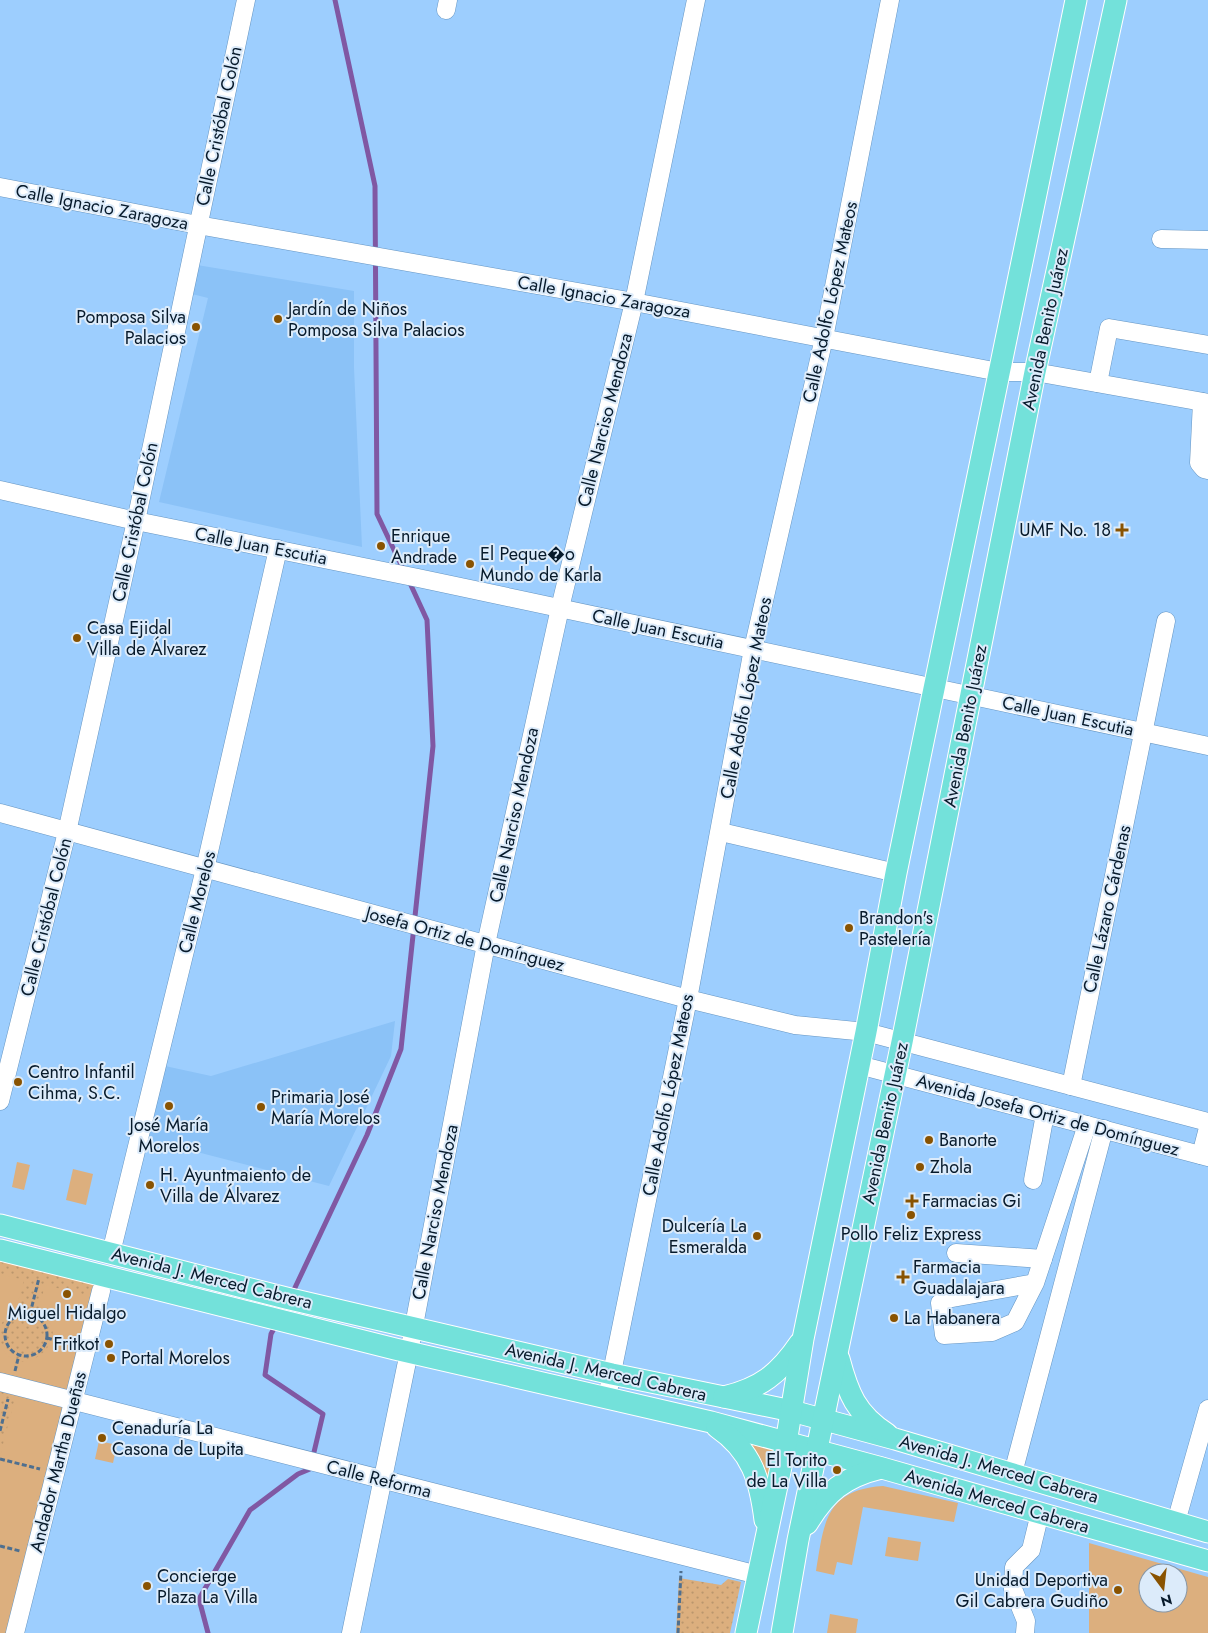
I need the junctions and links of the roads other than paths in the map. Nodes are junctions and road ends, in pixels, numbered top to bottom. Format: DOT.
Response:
graph roads {
  1 [pos="246,0"];
  2 [pos="696,0"];
  3 [pos="890,0"];
  4 [pos="1076,0"];
  5 [pos="1116,0"];
  6 [pos="0,187"];
  7 [pos="198,225"];
  8 [pos="1161,239"];
  9 [pos="1208,240"];
  10 [pos="634,302"];
  11 [pos="824,338"];
  12 [pos="1208,345"];
  13 [pos="999,372"];
  14 [pos="1035,372"];
  15 [pos="1098,383"];
  16 [pos="1205,402"];
  17 [pos="1208,470"];
  18 [pos="0,490"];
  19 [pos="136,521"];
  20 [pos="278,549"];
  21 [pos="560,608"];
  22 [pos="1166,621"];
  23 [pos="753,649"];
  24 [pos="935,688"];
  25 [pos="972,695"];
  26 [pos="1144,732"];
  27 [pos="1208,746"];
  28 [pos="0,813"];
  29 [pos="67,832"];
  30 [pos="720,832"];
  31 [pos="205,869"];
  32 [pos="896,872"];
  33 [pos="486,944"];
  34 [pos="688,1000"];
  35 [pos="866,1032"];
  36 [pos="902,1042"];
  37 [pos="859,1065"];
  38 [pos="894,1074"];
  39 [pos="1071,1086"];
  40 [pos="0,1100"];
  41 [pos="1045,1114"];
  42 [pos="1208,1122"];
  43 [pos="1096,1127"];
  44 [pos="1208,1128"];
  45 [pos="1204,1156"];
  46 [pos="1033,1180"];
  47 [pos="0,1225"];
  48 [pos="0,1250"];
  49 [pos="111,1253"];
  50 [pos="956,1253"];
  51 [pos="1043,1259"];
  52 [pos="1035,1283"];
  53 [pos="101,1291"];
  54 [pos="287,1298"];
  55 [pos="280,1321"];
  56 [pos="413,1327"];
  57 [pos="803,1339"];
  58 [pos="409,1352"];
  59 [pos="838,1355"];
  60 [pos="612,1374"];
  61 [pos="0,1382"];
  62 [pos="607,1396"];
  63 [pos="721,1398"];
  64 [pos="74,1401"];
  65 [pos="1208,1409"];
  66 [pos="792,1411"];
  67 [pos="823,1421"];
  68 [pos="711,1422"];
  69 [pos="895,1439"];
  70 [pos="786,1443"];
  71 [pos="816,1452"];
  72 [pos="882,1468"];
  73 [pos="1013,1473"];
  74 [pos="382,1480"];
  75 [pos="1040,1513"];
  76 [pos="1176,1522"];
  77 [pos="1208,1532"];
  78 [pos="766,1536"];
  79 [pos="798,1540"];
  80 [pos="1208,1561"];
  81 [pos="758,1576"];
  82 [pos="15,1633"];
  83 [pos="351,1633"];
  84 [pos="746,1633"];
  85 [pos="782,1633"];
  86 [pos="1026,1633"];
  1 -- 7 [label="street, Calle Cristóbal Colón"];
  2 -- 10 [label="street, Calle Narciso Mendoza"];
  3 -- 11 [label="street, Calle Adolfo López Mateos"];
  4 -- 13 [label="main road, Avenida Benito Juárez"];
  5 -- 14 [label="main road, Avenida Benito Juárez"];
  6 -- 7 [label="street, Calle Ignacio Zaragoza"];
  7 -- 10 [label="street, Calle Ignacio Zaragoza"];
  7 -- 19 [label="street, Calle Cristóbal Colón"];
  8 -- 9 [label="street"];
  10 -- 11 [label="street, Calle Ignacio Zaragoza"];
  10 -- 21 [label="street, Calle Narciso Mendoza"];
  11 -- 13 [label="street, Calle Ignacio Zaragoza"];
  11 -- 23 [label="street, Calle Adolfo López Mateos"];
  12 -- 15 [label="street"];
  13 -- 14 [label="street, Calle Ignacio Zaragoza"];
  13 -- 24 [label="main road, Avenida Benito Juárez"];
  14 -- 15 [label="street, Calle Ignacio Zaragoza"];
  14 -- 25 [label="main road, Avenida Benito Juárez"];
  15 -- 16 [label="street, Calle Ignacio Zaragoza"];
  16 -- 17 [label="street"];
  18 -- 19 [label="street, Calle Juan Escutia"];
  19 -- 20 [label="street, Calle Juan Escutia"];
  19 -- 29 [label="street, Calle Cristóbal Colón"];
  20 -- 21 [label="street, Calle Juan Escutia"];
  20 -- 31 [label="street, Calle Morelos"];
  21 -- 23 [label="street, Calle Juan Escutia"];
  21 -- 33 [label="street, Calle Narciso Mendoza"];
  22 -- 26 [label="street, Calle Lázaro Cárdenas"];
  23 -- 24 [label="street, Calle Juan Escutia"];
  23 -- 30 [label="street, Calle Adolfo López Mateos"];
  24 -- 25 [label="street, Calle Juan Escutia"];
  24 -- 32 [label="main road, Avenida Benito Juárez"];
  25 -- 26 [label="street, Calle Juan Escutia"];
  25 -- 36 [label="main road, Avenida Benito Juárez"];
  26 -- 27 [label="street, Calle Juan Escutia"];
  26 -- 39 [label="street, Calle Lázaro Cárdenas"];
  28 -- 29 [label="street, Josefa Ortiz de Domínguez"];
  29 -- 31 [label="street, Josefa Ortiz de Domínguez"];
  29 -- 40 [label="street, Calle Cristóbal Colón"];
  30 -- 32 [label="street"];
  30 -- 34 [label="street, Calle Adolfo López Mateos"];
  31 -- 33 [label="street, Josefa Ortiz de Domínguez"];
  31 -- 49 [label="street, Calle Morelos"];
  32 -- 35 [label="main road, Avenida Benito Juárez"];
  33 -- 34 [label="street, Josefa Ortiz de Domínguez"];
  33 -- 56 [label="street, Calle Narciso Mendoza"];
  34 -- 35 [label="street, Josefa Ortiz de Domínguez"];
  34 -- 60 [label="street, Calle Adolfo López Mateos"];
  35 -- 36 [label="street, Avenida Josefa Ortiz de Domínguez"];
  35 -- 37 [label="main road, Avenida Benito Juárez"];
  36 -- 38 [label="main road, Avenida Benito Juárez"];
  36 -- 39 [label="street, Avenida Josefa Ortiz de Domínguez"];
  37 -- 38 [label="street, Avenida Josefa Ortiz de Domínguez"];
  37 -- 57 [label="main road, Avenida Benito Juárez"];
  38 -- 41 [label="street, Avenida Josefa Ortiz de Domínguez"];
  38 -- 59 [label="main road, Avenida Benito Juárez"];
  39 -- 42 [label="street, Avenida Josefa Ortiz de Domínguez"];
  41 -- 43 [label="street, Avenida Josefa Ortiz de Domínguez"];
  41 -- 46 [label="street"];
  43 -- 45 [label="street, Avenida Josefa Ortiz de Domínguez"];
  43 -- 51 [label="street"];
  43 -- 73 [label="street"];
  44 -- 45 [label="street"];
  47 -- 49 [label="main road, Avenida J. Merced Cabrera"];
  48 -- 55 [label="main road, Avenida J. Merced Cabrera"];
  49 -- 54 [label="main road, Avenida J. Merced Cabrera"];
  50 -- 51 [label="street"];
  51 -- 52 [label="street"];
  52 -- 52 [label="street"];
  53 -- 64 [label="street, Andador Martha Dueñas"];
  54 -- 55 [label="main road"];
  54 -- 56 [label="main road, Avenida J. Merced Cabrera"];
  55 -- 58 [label="main road, Avenida J. Merced Cabrera"];
  56 -- 58 [label="street, Calle Narciso Mendoza"];
  56 -- 60 [label="main road, Avenida J. Merced Cabrera"];
  57 -- 63 [label="main road"];
  57 -- 66 [label="main road, Avenida Benito Juárez"];
  58 -- 62 [label="main road, Avenida J. Merced Cabrera"];
  58 -- 74 [label="street, Calle Narciso Mendoza"];
  59 -- 67 [label="main road, Avenida Benito Juárez"];
  59 -- 69 [label="main road"];
  60 -- 62 [label="street, Calle Adolfo López Mateos"];
  60 -- 63 [label="main road, Avenida J. Merced Cabrera"];
  61 -- 64 [label="street, Calle Reforma"];
  62 -- 68 [label="main road, Avenida J. Merced Cabrera"];
  63 -- 66 [label="main road, Avenida J. Merced Cabrera"];
  64 -- 74 [label="street, Calle Reforma"];
  64 -- 82 [label="street, Andador Martha Dueñas"];
  65 -- 76 [label="street"];
  66 -- 67 [label="main road, Avenida J. Merced Cabrera"];
  66 -- 70 [label="main road, Avenida Benito Juárez"];
  67 -- 69 [label="main road, Avenida J. Merced Cabrera"];
  67 -- 71 [label="main road, Avenida Benito Juárez"];
  68 -- 70 [label="main road, Avenida J. Merced Cabrera"];
  68 -- 78 [label="main road"];
  69 -- 73 [label="main road, Avenida J. Merced Cabrera"];
  70 -- 71 [label="main road, Avenida Merced Cabrera"];
  70 -- 78 [label="main road, Avenida Benito Juárez"];
  71 -- 72 [label="main road, Avenida Merced Cabrera"];
  71 -- 79 [label="main road, Avenida Benito Juárez"];
  72 -- 75 [label="main road, Avenida Merced Cabrera"];
  72 -- 79 [label="main road"];
  73 -- 76 [label="main road, Avenida J. Merced Cabrera"];
  74 -- 81 [label="street, Calle Reforma"];
  74 -- 83 [label="street, Calle Narciso Mendoza"];
  75 -- 80 [label="main road, Avenida Merced Cabrera"];
  75 -- 86 [label="street"];
  76 -- 77 [label="main road, Avenida J. Merced Cabrera"];
  78 -- 81 [label="main road, Avenida Benito Juárez"];
  79 -- 85 [label="main road, Avenida Benito Juárez"];
  81 -- 84 [label="main road, Avenida Benito Juárez"];
}
